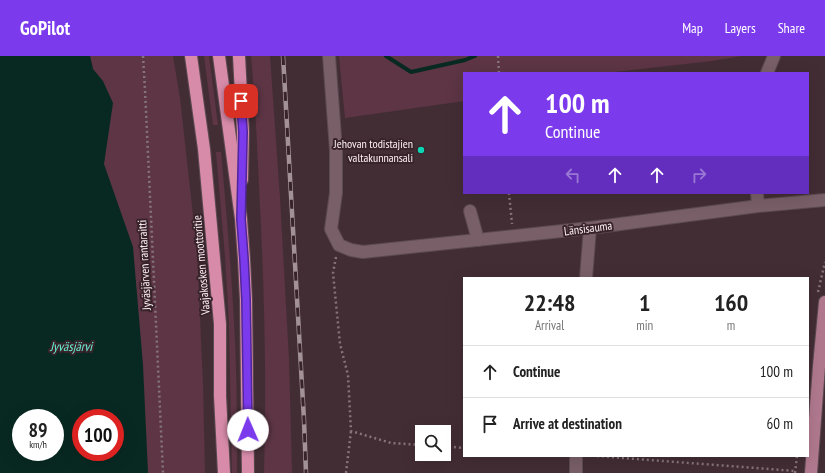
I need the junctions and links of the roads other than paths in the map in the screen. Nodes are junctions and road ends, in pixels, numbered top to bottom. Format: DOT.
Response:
graph roads {
  1 [pos="191,56"];
  2 [pos="220,56"];
  3 [pos="239,56"];
  4 [pos="329,56"];
  5 [pos="774,56"];
  6 [pos="767,72"];
  7 [pos="757,194"];
  8 [pos="825,200"];
  9 [pos="758,206"];
  10 [pos="470,210"];
  11 [pos="241,219"];
  12 [pos="590,228"];
  13 [pos="478,240"];
  14 [pos="586,277"];
  15 [pos="825,302"];
  16 [pos="576,457"];
  17 [pos="224,473"];
  18 [pos="248,473"];
  19 [pos="576,473"];
  20 [pos="811,473"];
  1 -- 17 [label="highway, Vaajakosken moottoritie"];
  2 -- 11 [label="highway"];
  3 -- 11 [label="highway"];
  4 -- 13 [label="street, Länsisauma"];
  5 -- 6 [label="street"];
  7 -- 9 [label="street"];
  8 -- 9 [label="street, Länsisauma"];
  9 -- 12 [label="street, Länsisauma"];
  10 -- 13 [label="street"];
  11 -- 18 [label="highway"];
  12 -- 13 [label="street, Länsisauma"];
  12 -- 14 [label="street"];
  15 -- 20 [label="main road"];
  16 -- 19 [label="street"];
}
